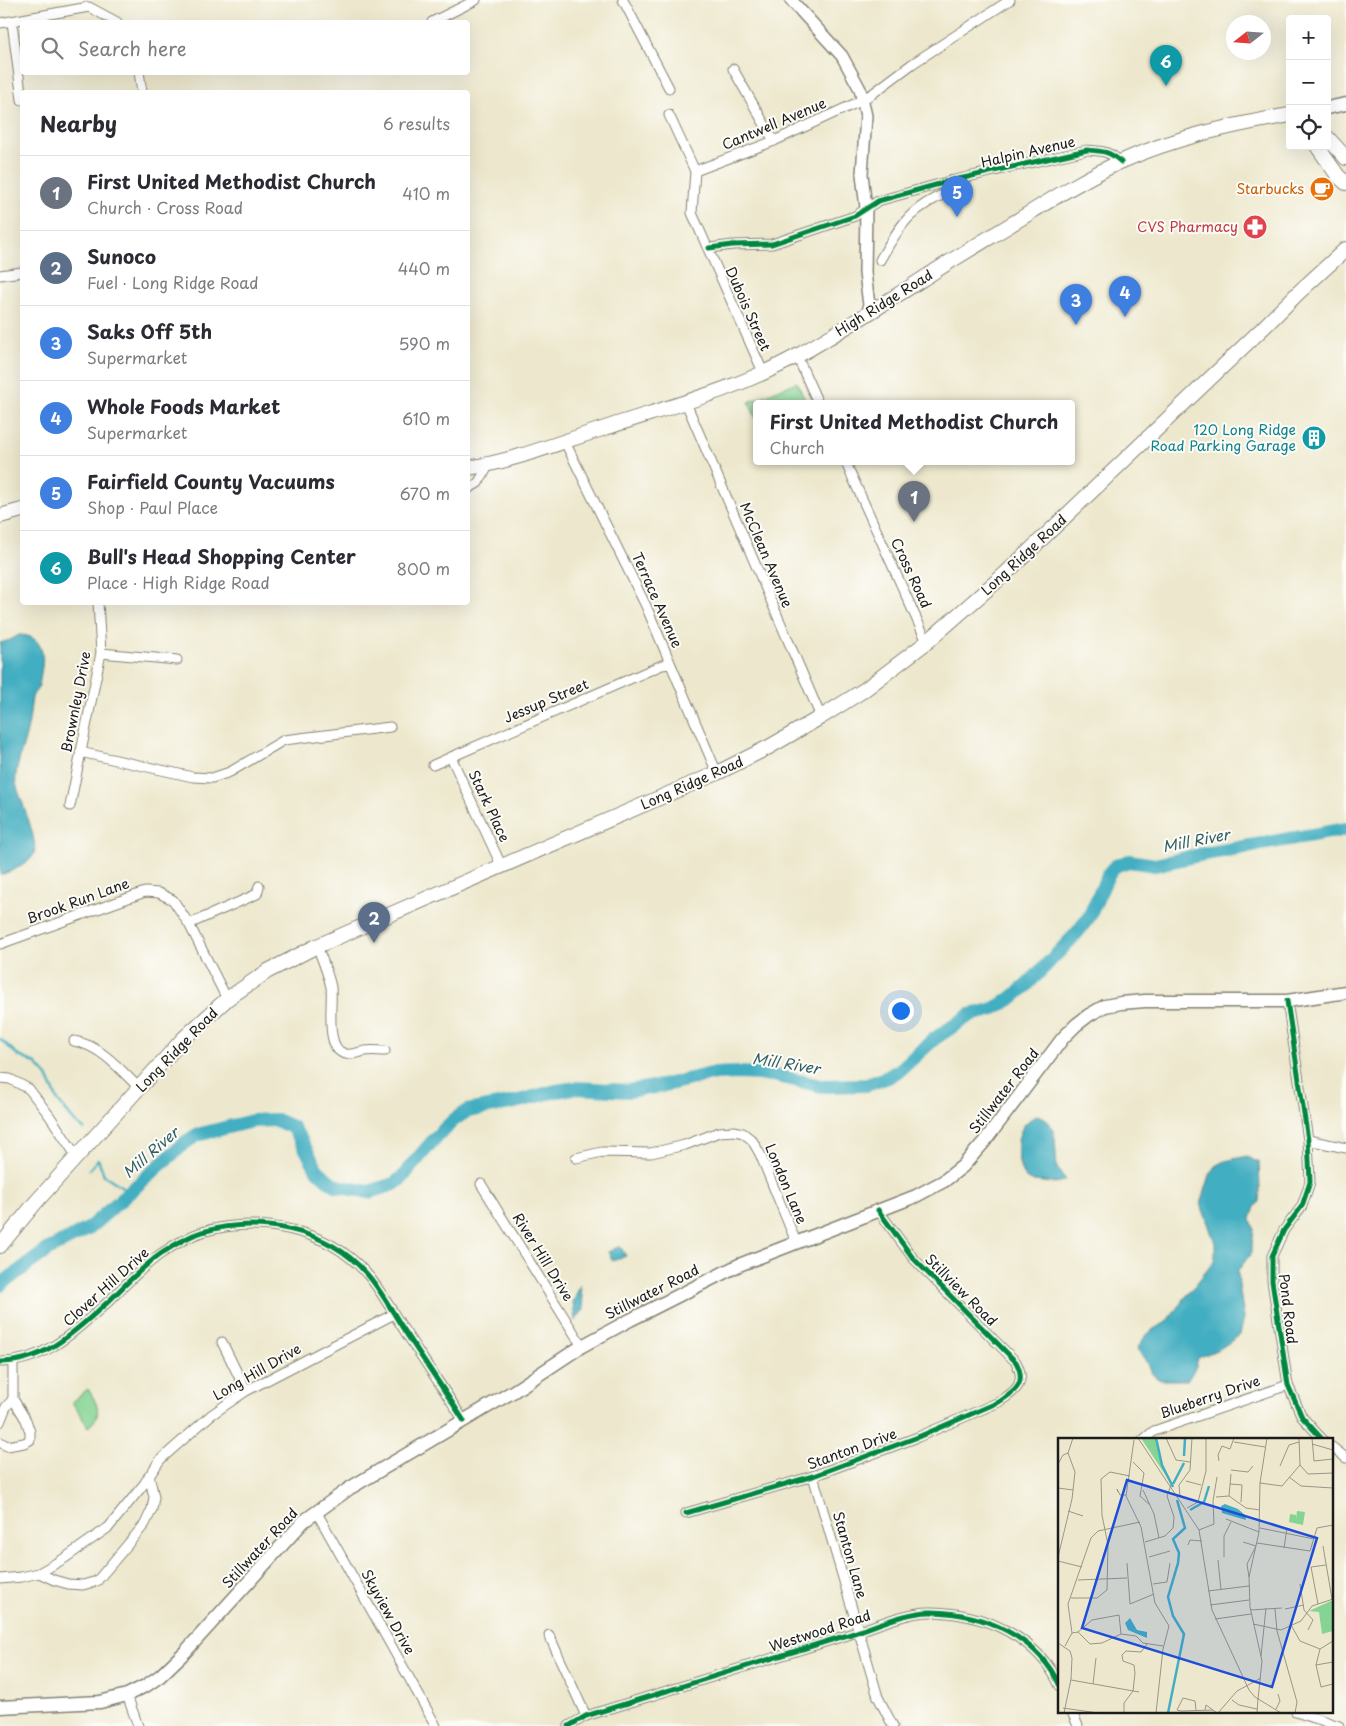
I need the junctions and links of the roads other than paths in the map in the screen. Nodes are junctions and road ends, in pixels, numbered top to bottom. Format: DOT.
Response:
graph roads {
  1 [pos="476,0"];
  2 [pos="622,0"];
  3 [pos="791,0"];
  4 [pos="1010,0"];
  5 [pos="20,20"];
  6 [pos="22,20"];
  7 [pos="113,20"];
  8 [pos="436,20"];
  9 [pos="12,22"];
  10 [pos="0,24"];
  11 [pos="733,70"];
  12 [pos="139,75"];
  13 [pos="669,88"];
  14 [pos="21,90"];
  15 [pos="142,90"];
  16 [pos="863,99"];
  17 [pos="1346,104"];
  18 [pos="1331,107"];
  19 [pos="669,115"];
  20 [pos="1286,116"];
  21 [pos="774,141"];
  22 [pos="1331,141"];
  23 [pos="1320,150"];
  24 [pos="1346,158"];
  25 [pos="1121,162"];
  26 [pos="695,171"];
  27 [pos="950,181"];
  28 [pos="1346,183"];
  29 [pos="866,208"];
  30 [pos="709,248"];
  31 [pos="1346,249"];
  32 [pos="880,260"];
  33 [pos="20,272"];
  34 [pos="0,275"];
  35 [pos="870,313"];
  36 [pos="797,356"];
  37 [pos="763,372"];
  38 [pos="817,400"];
  39 [pos="686,403"];
  40 [pos="564,442"];
  41 [pos="489,465"];
  42 [pos="847,465"];
  43 [pos="470,468"];
  44 [pos="470,488"];
  45 [pos="20,511"];
  46 [pos="0,516"];
  47 [pos="98,605"];
  48 [pos="927,642"];
  49 [pos="101,652"];
  50 [pos="177,660"];
  51 [pos="670,664"];
  52 [pos="821,717"];
  53 [pos="390,727"];
  54 [pos="80,752"];
  55 [pos="452,757"];
  56 [pos="433,765"];
  57 [pos="717,773"];
  58 [pos="70,806"];
  59 [pos="502,867"];
  60 [pos="258,886"];
  61 [pos="189,924"];
  62 [pos="0,944"];
  63 [pos="317,946"];
  64 [pos="1346,992"];
  65 [pos="227,999"];
  66 [pos="1287,1001"];
  67 [pos="74,1041"];
  68 [pos="385,1051"];
  69 [pos="0,1078"];
  70 [pos="139,1088"];
  71 [pos="1308,1140"];
  72 [pos="1346,1148"];
  73 [pos="77,1157"];
  74 [pos="576,1158"];
  75 [pos="481,1184"];
  76 [pos="878,1210"];
  77 [pos="796,1242"];
  78 [pos="0,1245"];
  79 [pos="394,1314"];
  80 [pos="222,1342"];
  81 [pos="582,1346"];
  82 [pos="0,1362"];
  83 [pos="12,1362"];
  84 [pos="1288,1385"];
  85 [pos="1018,1387"];
  86 [pos="246,1391"];
  87 [pos="14,1399"];
  88 [pos="464,1421"];
  89 [pos="0,1422"];
  90 [pos="1145,1438"];
  91 [pos="1321,1438"];
  92 [pos="0,1442"];
  93 [pos="1334,1449"];
  94 [pos="1346,1458"];
  95 [pos="149,1475"];
  96 [pos="813,1476"];
  97 [pos="316,1511"];
  98 [pos="686,1513"];
  99 [pos="39,1572"];
  100 [pos="0,1579"];
  101 [pos="858,1632"];
  102 [pos="549,1635"];
  103 [pos="1058,1681"];
  104 [pos="127,1695"];
  105 [pos="0,1707"];
  106 [pos="1073,1714"];
  107 [pos="1302,1714"];
  108 [pos="586,1716"];
  109 [pos="138,1726"];
  110 [pos="436,1726"];
  111 [pos="569,1726"];
  112 [pos="893,1726"];
  113 [pos="1078,1726"];
  114 [pos="1339,1726"];
  1 -- 8 [label="street"];
  2 -- 13 [label="street"];
  3 -- 16 [label="street"];
  4 -- 16 [label="street, Cantwell Avenue"];
  5 -- 9 [label="street"];
  6 -- 7 [label="street"];
  9 -- 10 [label="street"];
  9 -- 14 [label="street"];
  11 -- 21 [label="street"];
  12 -- 15 [label="street"];
  16 -- 21 [label="street, Cantwell Avenue"];
  16 -- 29 [label="street"];
  17 -- 18 [label="main road"];
  19 -- 26 [label="street, Dubois Street"];
  20 -- 25 [label="main road, High Ridge Road"];
  21 -- 26 [label="street, Cantwell Avenue"];
  22 -- 24 [label="main road"];
  23 -- 28 [label="main road"];
  25 -- 27 [label="street, Halpin Avenue"];
  25 -- 35 [label="main road, High Ridge Road"];
  26 -- 30 [label="street, Dubois Street"];
  27 -- 29 [label="street, Halpin Avenue"];
  27 -- 32 [label="street"];
  29 -- 30 [label="street, Halpin Avenue"];
  29 -- 35 [label="street"];
  30 -- 37 [label="street, Dubois Street"];
  31 -- 48 [label="main road, Long Ridge Road"];
  33 -- 34 [label="street"];
  35 -- 36 [label="main road, High Ridge Road"];
  36 -- 37 [label="main road, High Ridge Road"];
  36 -- 38 [label="street"];
  37 -- 39 [label="main road, High Ridge Road"];
  39 -- 40 [label="main road, High Ridge Road"];
  39 -- 52 [label="street, McClean Avenue"];
  40 -- 41 [label="main road, High Ridge Road"];
  40 -- 51 [label="street, Terrace Avenue"];
  41 -- 43 [label="main road, High Ridge Road"];
  41 -- 44 [label="street"];
  42 -- 48 [label="street, Cross Road"];
  45 -- 46 [label="main road"];
  47 -- 49 [label="street, Brownley Drive"];
  48 -- 52 [label="main road, Long Ridge Road"];
  49 -- 50 [label="street"];
  49 -- 54 [label="street, Brownley Drive"];
  51 -- 55 [label="street, Jessup Street"];
  51 -- 57 [label="street, Terrace Avenue"];
  52 -- 57 [label="main road, Long Ridge Road"];
  53 -- 54 [label="street"];
  54 -- 58 [label="street, Brownley Drive"];
  55 -- 56 [label="street, Jessup Street"];
  55 -- 59 [label="street, Stark Place"];
  57 -- 59 [label="main road, Long Ridge Road"];
  59 -- 63 [label="main road, Long Ridge Road"];
  60 -- 61 [label="street"];
  61 -- 62 [label="street, Brook Run Lane"];
  61 -- 65 [label="street, Brook Run Lane"];
  63 -- 65 [label="main road, Long Ridge Road"];
  63 -- 68 [label="street"];
  64 -- 66 [label="main road, Stillwater Road"];
  65 -- 70 [label="main road, Long Ridge Road"];
  66 -- 71 [label="street, Pond Road"];
  66 -- 76 [label="main road, Stillwater Road"];
  67 -- 70 [label="street"];
  69 -- 73 [label="street"];
  70 -- 73 [label="main road, Long Ridge Road"];
  71 -- 72 [label="street"];
  71 -- 84 [label="street, Pond Road"];
  73 -- 78 [label="main road, Long Ridge Road"];
  74 -- 77 [label="street, London Lane"];
  75 -- 81 [label="street, River Hill Drive"];
  76 -- 77 [label="main road, Stillwater Road"];
  76 -- 85 [label="street, Stillview Road"];
  77 -- 81 [label="main road, Stillwater Road"];
  79 -- 83 [label="street, Clover Hill Drive"];
  79 -- 86 [label="street, Long Hill Drive"];
  79 -- 88 [label="street, Clover Hill Drive"];
  80 -- 86 [label="street"];
  81 -- 88 [label="main road, Stillwater Road"];
  82 -- 83 [label="street, Clover Hill Drive"];
  83 -- 87 [label="street"];
  84 -- 90 [label="street, Blueberry Drive"];
  84 -- 91 [label="street, Pond Road"];
  85 -- 96 [label="street, Stanton Drive"];
  86 -- 95 [label="street, Long Hill Drive"];
  87 -- 89 [label="street"];
  87 -- 92 [label="street"];
  88 -- 97 [label="main road, Stillwater Road"];
  93 -- 94 [label="street"];
  95 -- 99 [label="street, Long Hill Drive"];
  95 -- 99 [label="street"];
  96 -- 98 [label="street, Stanton Drive"];
  96 -- 101 [label="street, Stanton Lane"];
  97 -- 104 [label="main road, Stillwater Road"];
  97 -- 110 [label="street, Skyview Drive"];
  99 -- 100 [label="street, Long Hill Drive"];
  101 -- 103 [label="street, Westwood Road"];
  101 -- 108 [label="street, Westwood Road"];
  101 -- 112 [label="street, Stanton Lane"];
  102 -- 108 [label="street"];
  104 -- 105 [label="main road, Stillwater Road"];
  104 -- 109 [label="street"];
  106 -- 113 [label="street"];
  107 -- 114 [label="street"];
  108 -- 111 [label="street, Westwood Road"];
}
